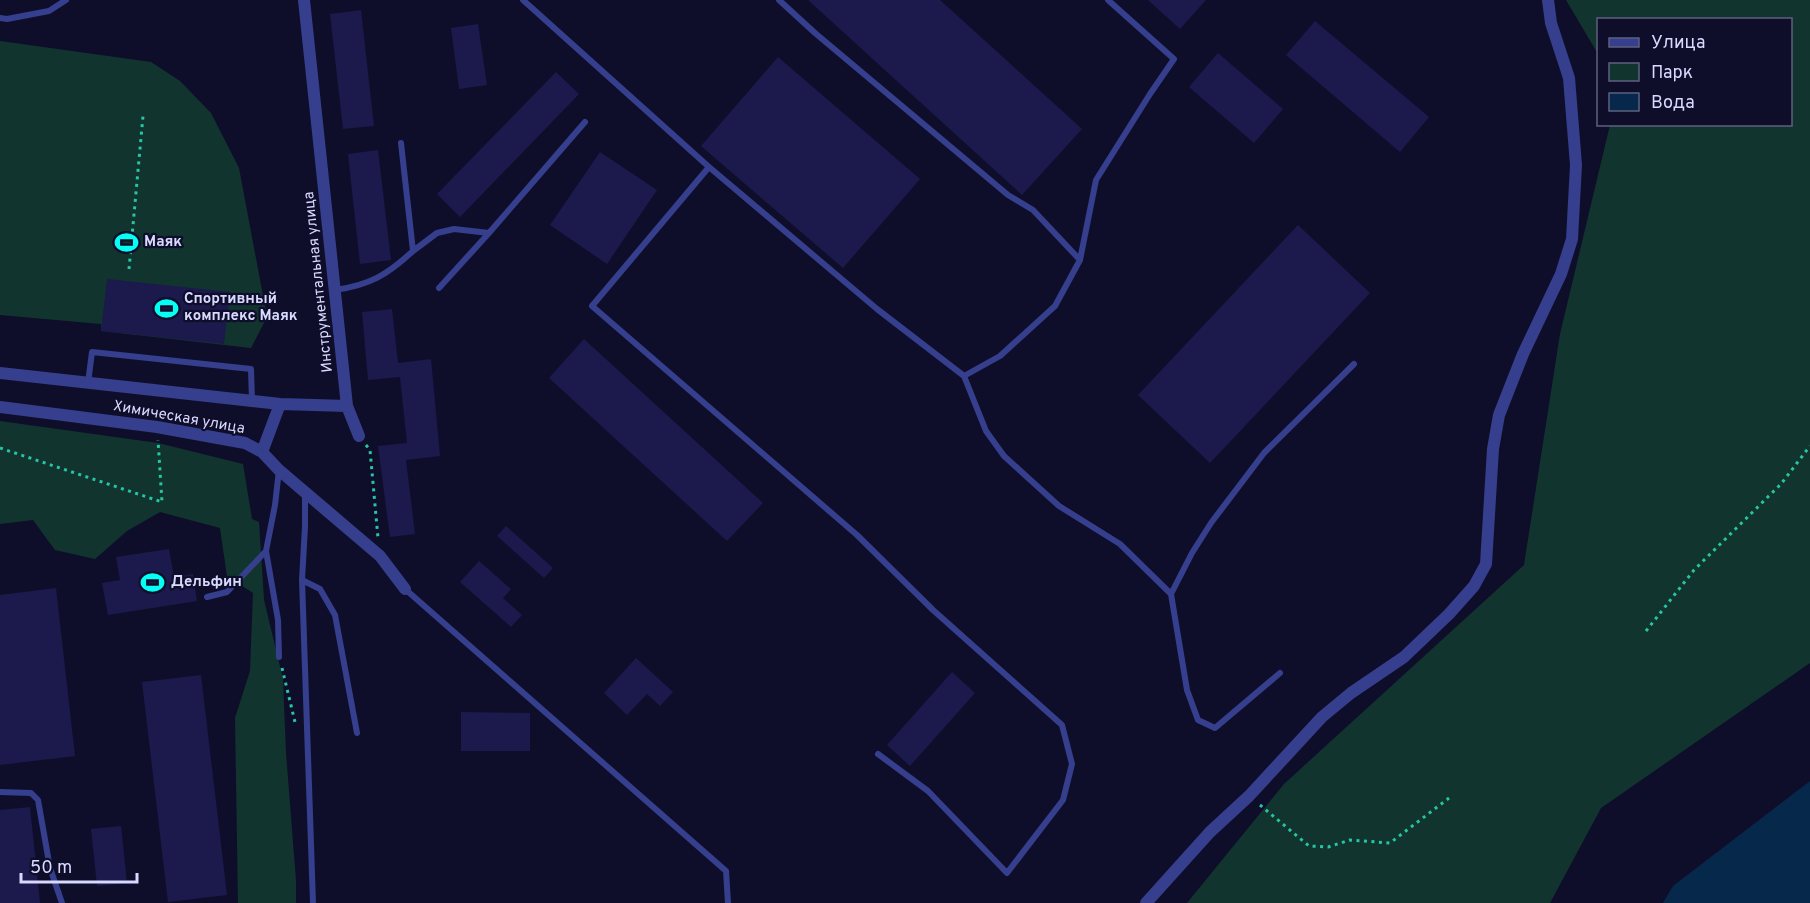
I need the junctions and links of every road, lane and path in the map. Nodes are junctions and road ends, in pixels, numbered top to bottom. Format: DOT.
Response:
graph roads {
  1 [pos="66,0"];
  2 [pos="304,0"];
  3 [pos="523,0"];
  4 [pos="780,0"];
  5 [pos="1108,0"];
  6 [pos="1548,0"];
  7 [pos="0,18"];
  8 [pos="142,116"];
  9 [pos="585,122"];
  10 [pos="400,142"];
  11 [pos="709,167"];
  12 [pos="489,233"];
  13 [pos="413,251"];
  14 [pos="1080,260"];
  15 [pos="129,269"];
  16 [pos="439,288"];
  17 [pos="334,290"];
  18 [pos="1354,364"];
  19 [pos="0,373"];
  20 [pos="964,376"];
  21 [pos="88,384"];
  22 [pos="252,401"];
  23 [pos="280,404"];
  24 [pos="347,406"];
  25 [pos="0,407"];
  26 [pos="158,427"];
  27 [pos="359,436"];
  28 [pos="1810,447"];
  29 [pos="0,448"];
  30 [pos="262,452"];
  31 [pos="279,470"];
  32 [pos="305,491"];
  33 [pos="266,551"];
  34 [pos="380,556"];
  35 [pos="302,580"];
  36 [pos="405,588"];
  37 [pos="1171,594"];
  38 [pos="207,597"];
  39 [pos="1646,631"];
  40 [pos="279,657"];
  41 [pos="1280,673"];
  42 [pos="297,725"];
  43 [pos="357,733"];
  44 [pos="878,754"];
  45 [pos="0,792"];
  46 [pos="1249,796"];
  47 [pos="1449,798"];
  48 [pos="62,903"];
  49 [pos="314,903"];
  50 [pos="728,903"];
  51 [pos="1146,903"];
  1 -- 7 [label="lane"];
  2 -- 17 [label="street, Инструментальная улица"];
  3 -- 11 [label="lane"];
  4 -- 14 [label="lane"];
  5 -- 14 [label="lane"];
  6 -- 46 [label="street"];
  8 -- 15 [label="path"];
  9 -- 12 [label="lane"];
  10 -- 13 [label="lane"];
  11 -- 20 [label="lane"];
  11 -- 44 [label="lane"];
  12 -- 13 [label="lane"];
  12 -- 16 [label="lane"];
  13 -- 17 [label="lane"];
  14 -- 20 [label="lane"];
  17 -- 24 [label="street, Инструментальная улица"];
  18 -- 37 [label="lane"];
  19 -- 21 [label="street, Химическая улица"];
  20 -- 37 [label="lane"];
  21 -- 22 [label="street, Химическая улица"];
  21 -- 22 [label="lane"];
  22 -- 23 [label="street, Химическая улица"];
  23 -- 24 [label="street, Химическая улица"];
  23 -- 30 [label="street"];
  24 -- 27 [label="street, Инструментальная улица"];
  25 -- 26 [label="street, Химическая улица"];
  26 -- 29 [label="path"];
  26 -- 30 [label="street, Химическая улица"];
  27 -- 34 [label="path"];
  28 -- 39 [label="path"];
  30 -- 31 [label="street, Химическая улица"];
  31 -- 32 [label="street, Химическая улица"];
  31 -- 33 [label="lane"];
  32 -- 34 [label="street, Химическая улица"];
  32 -- 35 [label="lane"];
  33 -- 38 [label="lane"];
  33 -- 40 [label="lane"];
  34 -- 36 [label="street, Химическая улица"];
  35 -- 43 [label="lane"];
  35 -- 49 [label="lane"];
  36 -- 50 [label="lane"];
  37 -- 41 [label="lane"];
  40 -- 42 [label="path"];
  45 -- 48 [label="lane"];
  46 -- 47 [label="path"];
  46 -- 51 [label="street"];
}
